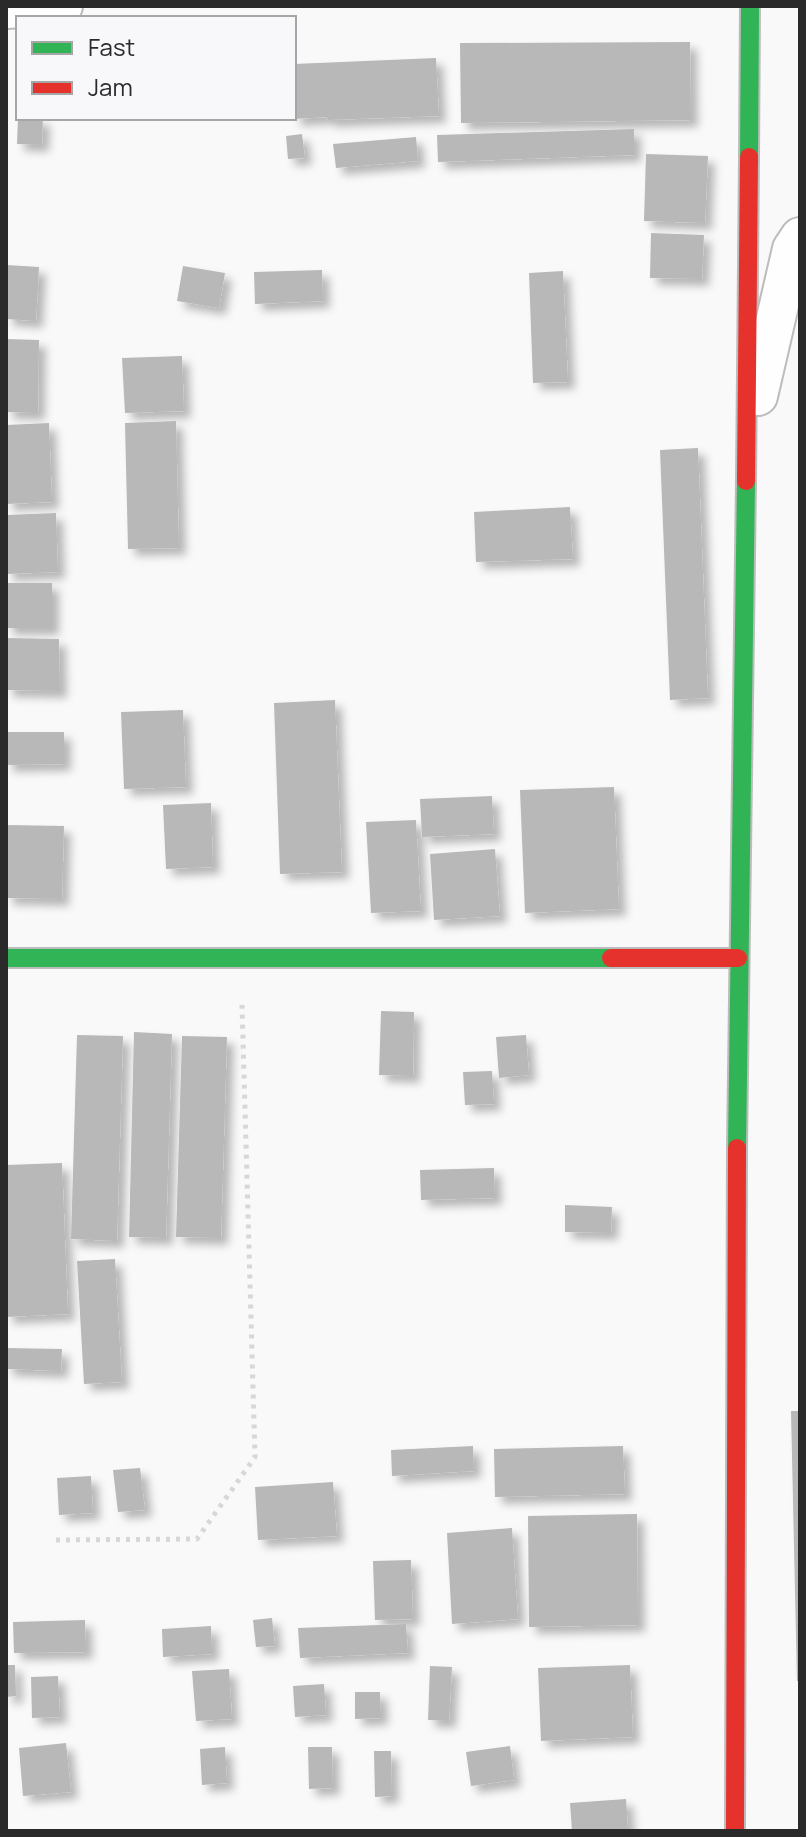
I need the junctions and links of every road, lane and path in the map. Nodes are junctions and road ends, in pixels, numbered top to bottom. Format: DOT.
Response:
graph roads {
  1 [pos="63,6"];
  2 [pos="750,6"];
  3 [pos="6,9"];
  4 [pos="800,237"];
  5 [pos="747,444"];
  6 [pos="241,956"];
  7 [pos="6,958"];
  8 [pos="738,958"];
  9 [pos="56,1540"];
  10 [pos="735,1831"];
  1 -- 3 [label="street"];
  2 -- 5 [label="street"];
  4 -- 5 [label="street"];
  5 -- 8 [label="street"];
  6 -- 7 [label="street"];
  6 -- 8 [label="street"];
  6 -- 9 [label="path"];
  8 -- 10 [label="street"];
}
